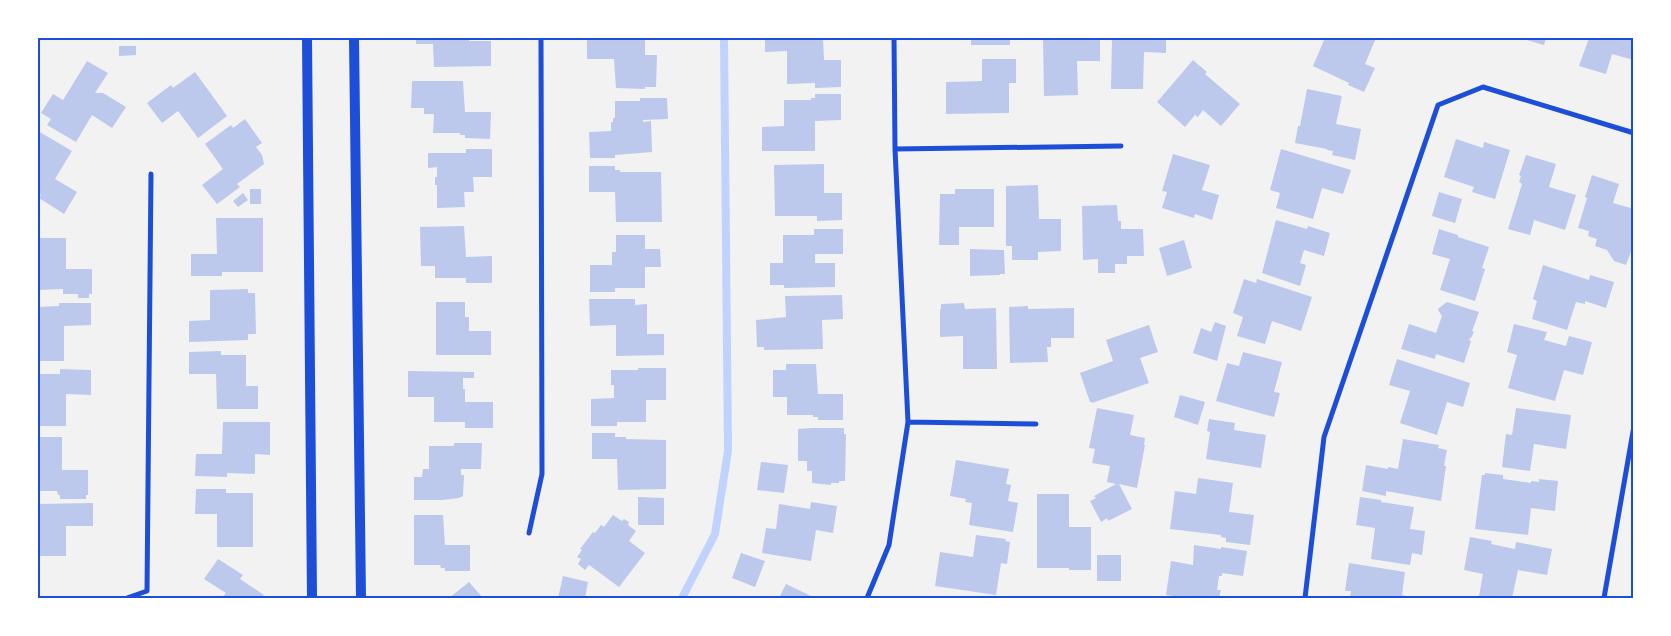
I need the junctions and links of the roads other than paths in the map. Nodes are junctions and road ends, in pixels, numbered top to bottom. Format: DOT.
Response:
graph roads {
  1 [pos="307,38"];
  2 [pos="354,38"];
  3 [pos="541,38"];
  4 [pos="894,38"];
  5 [pos="1634,133"];
  6 [pos="1121,146"];
  7 [pos="895,149"];
  8 [pos="151,174"];
  9 [pos="908,422"];
  10 [pos="1036,424"];
  11 [pos="1634,426"];
  12 [pos="529,533"];
  13 [pos="127,598"];
  14 [pos="312,598"];
  15 [pos="360,598"];
  16 [pos="867,598"];
  17 [pos="1305,598"];
  18 [pos="1604,598"];
  1 -- 14 [label="main road"];
  2 -- 15 [label="main road"];
  3 -- 12 [label="street"];
  4 -- 7 [label="street"];
  5 -- 17 [label="street"];
  6 -- 7 [label="street"];
  7 -- 9 [label="street"];
  8 -- 13 [label="street"];
  9 -- 10 [label="street"];
  9 -- 16 [label="street"];
  11 -- 18 [label="street"];
}
